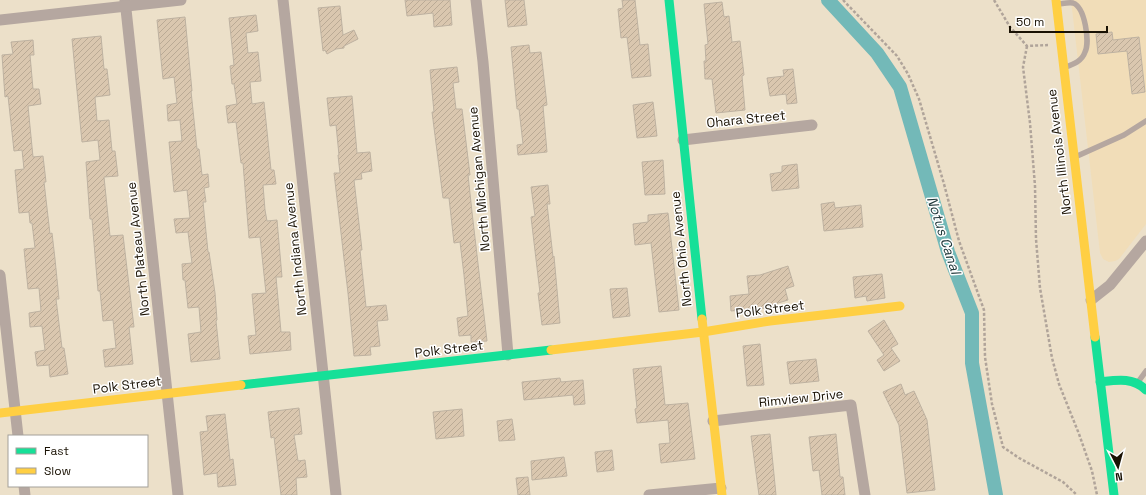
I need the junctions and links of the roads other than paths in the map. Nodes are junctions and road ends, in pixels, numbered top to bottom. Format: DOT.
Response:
graph roads {
  1 [pos="181,0"];
  2 [pos="283,0"];
  3 [pos="476,0"];
  4 [pos="670,0"];
  5 [pos="1056,2"];
  6 [pos="126,3"];
  7 [pos="0,20"];
  8 [pos="1064,67"];
  9 [pos="1146,121"];
  10 [pos="812,125"];
  11 [pos="683,140"];
  12 [pos="1074,157"];
  13 [pos="1146,241"];
  14 [pos="0,275"];
  15 [pos="1091,300"];
  16 [pos="900,306"];
  17 [pos="703,332"];
  18 [pos="508,355"];
  19 [pos="1146,371"];
  20 [pos="322,377"];
  21 [pos="1100,382"];
  22 [pos="1137,384"];
  23 [pos="1146,390"];
  24 [pos="167,394"];
  25 [pos="15,412"];
  26 [pos="0,414"];
  27 [pos="713,421"];
  28 [pos="18,435"];
  29 [pos="721,492"];
  30 [pos="178,495"];
  31 [pos="336,495"];
  32 [pos="649,495"];
  33 [pos="865,495"];
  34 [pos="1114,495"];
  1 -- 6 [label="street"];
  2 -- 20 [label="street, North Indiana Avenue"];
  3 -- 18 [label="street, North Michigan Avenue"];
  4 -- 11 [label="street, North Ohio Avenue"];
  5 -- 8 [label="street, North Illinois Avenue"];
  5 -- 8 [label="lane"];
  6 -- 7 [label="street"];
  6 -- 24 [label="street, North Plateau Avenue"];
  8 -- 12 [label="street, North Illinois Avenue"];
  9 -- 12 [label="lane"];
  10 -- 11 [label="street, Ohara Street"];
  11 -- 17 [label="street, North Ohio Avenue"];
  12 -- 15 [label="street, North Illinois Avenue"];
  13 -- 15 [label="street"];
  14 -- 25 [label="street"];
  15 -- 21 [label="street, North Illinois Avenue"];
  16 -- 17 [label="street, Polk Street"];
  17 -- 18 [label="street, Polk Street"];
  17 -- 27 [label="street, North Ohio Avenue"];
  18 -- 20 [label="street, Polk Street"];
  19 -- 22 [label="lane"];
  20 -- 24 [label="street, Polk Street"];
  20 -- 31 [label="street, North Indiana Avenue"];
  21 -- 22 [label="street"];
  21 -- 34 [label="street, North Illinois Avenue"];
  22 -- 23 [label="street"];
  24 -- 25 [label="street, Polk Street"];
  24 -- 30 [label="street, North Plateau Avenue"];
  25 -- 26 [label="street, Polk Street"];
  25 -- 28 [label="street"];
  27 -- 29 [label="street, North Ohio Avenue"];
  27 -- 33 [label="street, Rimview Drive"];
  29 -- 32 [label="street"];
}
